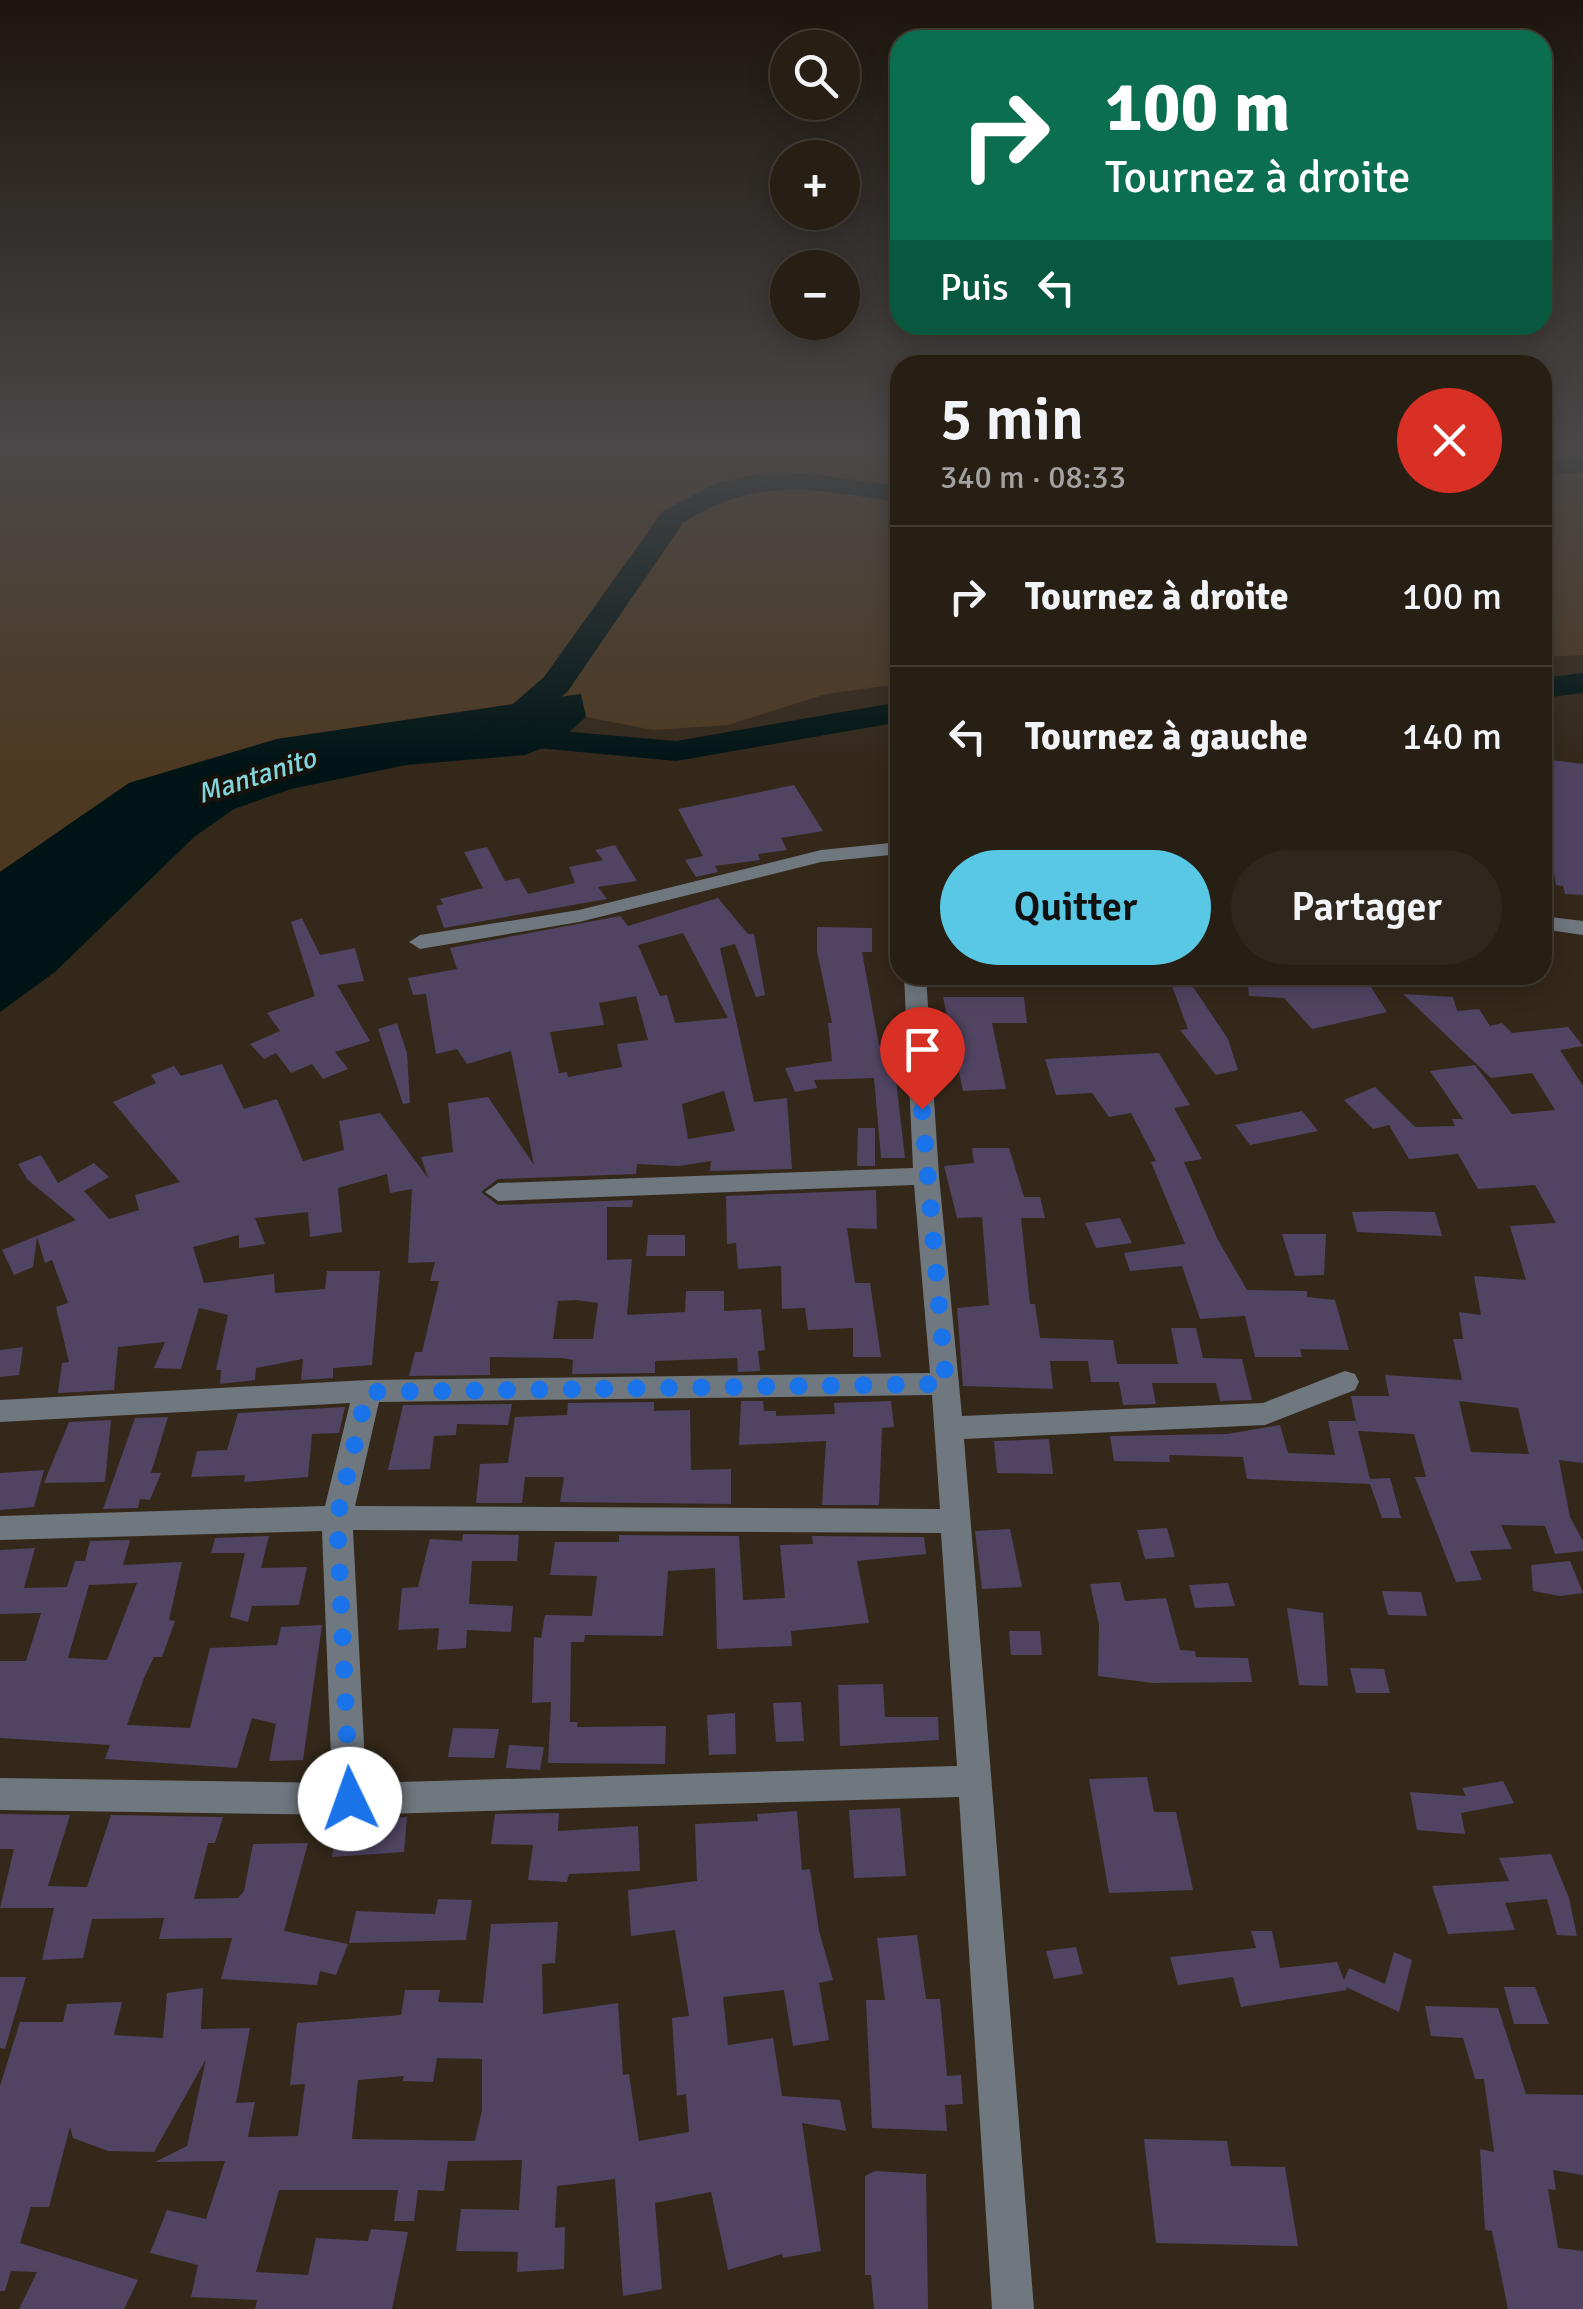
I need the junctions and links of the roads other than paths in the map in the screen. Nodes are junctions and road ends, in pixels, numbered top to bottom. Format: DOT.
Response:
graph roads {
  1 [pos="890,849"];
  2 [pos="1552,923"];
  3 [pos="1583,928"];
  4 [pos="420,942"];
  5 [pos="915,985"];
  6 [pos="926,1176"];
  7 [pos="498,1192"];
  8 [pos="1345,1382"];
  9 [pos="946,1384"];
  10 [pos="367,1392"];
  11 [pos="0,1411"];
  12 [pos="949,1428"];
  13 [pos="337,1518"];
  14 [pos="955,1520"];
  15 [pos="0,1528"];
  16 [pos="975,1782"];
  17 [pos="0,1794"];
  18 [pos="350,1799"];
  19 [pos="1013,2309"];
  1 -- 4 [label="street"];
  2 -- 3 [label="street"];
  5 -- 6 [label="street"];
  6 -- 7 [label="street"];
  6 -- 9 [label="street"];
  8 -- 12 [label="street"];
  9 -- 10 [label="street"];
  9 -- 12 [label="street"];
  10 -- 11 [label="street"];
  10 -- 13 [label="street"];
  12 -- 14 [label="street"];
  13 -- 14 [label="street"];
  13 -- 15 [label="street"];
  13 -- 18 [label="street"];
  14 -- 16 [label="street"];
  16 -- 18 [label="street"];
  16 -- 19 [label="street"];
  17 -- 18 [label="street"];
}
